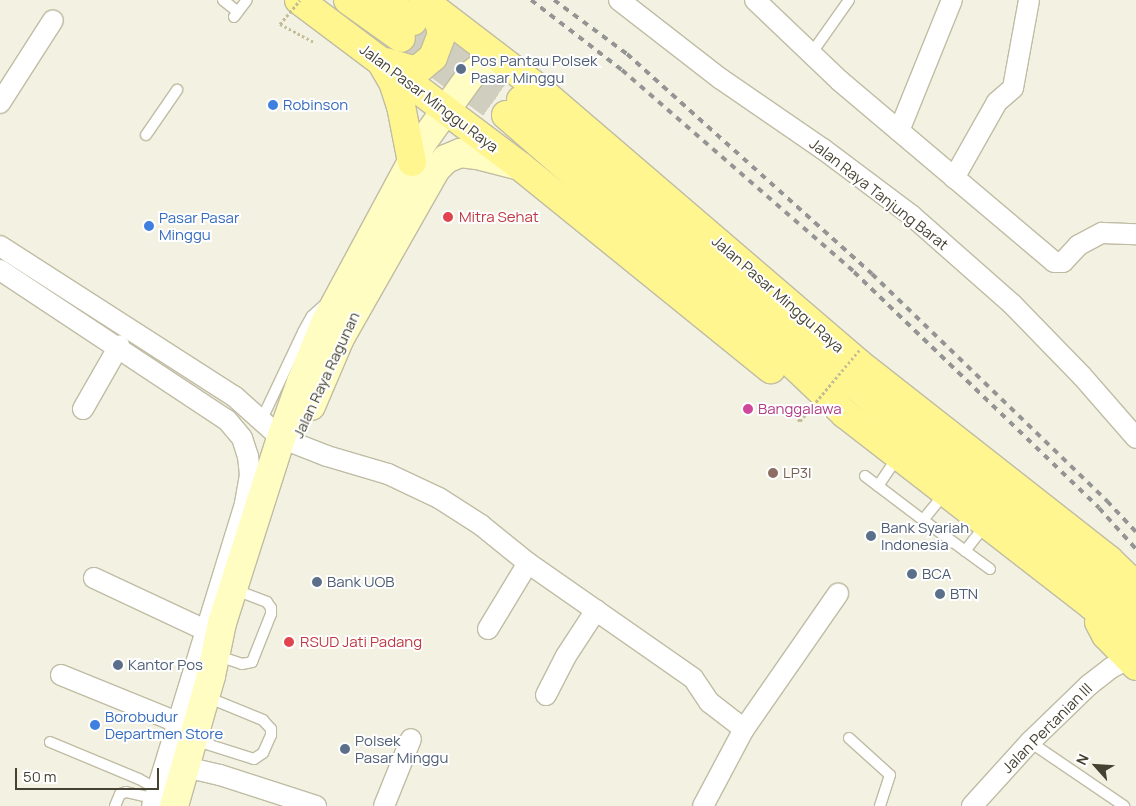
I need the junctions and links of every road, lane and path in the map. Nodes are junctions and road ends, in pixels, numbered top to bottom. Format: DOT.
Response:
graph roads {
  1 [pos="223,0"];
  2 [pos="247,0"];
  3 [pos="299,0"];
  4 [pos="348,0"];
  5 [pos="385,0"];
  6 [pos="756,0"];
  7 [pos="849,0"];
  8 [pos="952,0"];
  9 [pos="1029,0"];
  10 [pos="627,2"];
  11 [pos="415,15"];
  12 [pos="53,20"];
  13 [pos="318,45"];
  14 [pos="811,54"];
  15 [pos="377,58"];
  16 [pos="499,59"];
  17 [pos="175,94"];
  18 [pos="0,103"];
  19 [pos="446,109"];
  20 [pos="149,131"];
  21 [pos="899,131"];
  22 [pos="412,162"];
  23 [pos="520,166"];
  24 [pos="954,178"];
  25 [pos="386,232"];
  26 [pos="1136,234"];
  27 [pos="0,246"];
  28 [pos="367,266"];
  29 [pos="0,270"];
  30 [pos="337,300"];
  31 [pos="119,346"];
  32 [pos="861,348"];
  33 [pos="882,395"];
  34 [pos="83,409"];
  35 [pos="845,414"];
  36 [pos="794,415"];
  37 [pos="261,421"];
  38 [pos="1136,438"];
  39 [pos="288,442"];
  40 [pos="898,456"];
  41 [pos="864,476"];
  42 [pos="878,486"];
  43 [pos="945,493"];
  44 [pos="923,520"];
  45 [pos="986,524"];
  46 [pos="965,551"];
  47 [pos="528,563"];
  48 [pos="990,569"];
  49 [pos="94,578"];
  50 [pos="1136,586"];
  51 [pos="241,591"];
  52 [pos="838,594"];
  53 [pos="1135,608"];
  54 [pos="596,610"];
  55 [pos="488,629"];
  56 [pos="1133,654"];
  57 [pos="208,668"];
  58 [pos="61,675"];
  59 [pos="546,695"];
  60 [pos="744,729"];
  61 [pos="185,731"];
  62 [pos="1035,737"];
  63 [pos="849,738"];
  64 [pos="411,739"];
  65 [pos="50,742"];
  66 [pos="175,765"];
  67 [pos="163,800"];
  68 [pos="115,806"];
  69 [pos="316,806"];
  70 [pos="384,806"];
  71 [pos="703,806"];
  72 [pos="880,806"];
  73 [pos="972,806"];
  74 [pos="1124,806"];
  1 -- 2 [label="lane"];
  3 -- 13 [label="path, bridge"];
  3 -- 15 [label="main road, Jalan Pasar Minggu Raya"];
  4 -- 11 [label="main road, Jalan Pasar Minggu Raya"];
  5 -- 11 [label="main road, Jalan Pasar Minggu Raya"];
  6 -- 14 [label="street"];
  7 -- 14 [label="lane"];
  8 -- 21 [label="street"];
  9 -- 24 [label="street"];
  10 -- 38 [label="street, Jalan Raya Tanjung Barat"];
  11 -- 15 [label="main road"];
  11 -- 16 [label="main road, Jalan Pasar Minggu Raya"];
  12 -- 18 [label="street"];
  14 -- 21 [label="street"];
  15 -- 19 [label="main road, Jalan Pasar Minggu Raya"];
  15 -- 22 [label="main road"];
  16 -- 19 [label="main road, Jalan Raya Ragunan"];
  16 -- 33 [label="main road, Jalan Pasar Minggu Raya"];
  17 -- 20 [label="lane"];
  19 -- 22 [label="main road, Jalan Raya Ragunan"];
  19 -- 23 [label="main road, Jalan Pasar Minggu Raya"];
  21 -- 24 [label="street"];
  22 -- 25 [label="main road, Jalan Raya Ragunan"];
  23 -- 25 [label="main road, Jalan Raya Ragunan"];
  23 -- 35 [label="main road, Jalan Pasar Minggu Raya"];
  24 -- 26 [label="street"];
  25 -- 28 [label="main road, Jalan Raya Ragunan"];
  27 -- 37 [label="street"];
  28 -- 30 [label="main road, Jalan Raya Ragunan"];
  28 -- 39 [label="main road, Jalan Raya Ragunan"];
  29 -- 31 [label="street"];
  30 -- 37 [label="lane, Jalan Raya Ragunan"];
  30 -- 39 [label="main road, Jalan Raya Ragunan"];
  31 -- 34 [label="street"];
  31 -- 57 [label="street, Jalan Raya Ragunan"];
  32 -- 36 [label="path, bridge"];
  33 -- 35 [label="main road, Jalan Pasar Minggu Raya"];
  33 -- 50 [label="main road, Jalan Pasar Minggu Raya"];
  33 -- 53 [label="main road, Jalan Pasar Minggu Raya"];
  35 -- 40 [label="main road, Jalan Pasar Minggu Raya"];
  37 -- 39 [label="street"];
  39 -- 47 [label="street"];
  39 -- 51 [label="main road, Jalan Raya Ragunan"];
  40 -- 42 [label="lane"];
  40 -- 43 [label="main road, Jalan Pasar Minggu Raya"];
  41 -- 42 [label="lane"];
  42 -- 44 [label="lane"];
  43 -- 44 [label="lane"];
  43 -- 45 [label="main road, Jalan Pasar Minggu Raya"];
  44 -- 46 [label="lane"];
  45 -- 46 [label="lane"];
  45 -- 56 [label="main road, Jalan Pasar Minggu Raya"];
  46 -- 48 [label="lane"];
  47 -- 54 [label="street"];
  47 -- 55 [label="street"];
  49 -- 57 [label="street"];
  51 -- 57 [label="main road, Jalan Raya Ragunan"];
  51 -- 57 [label="lane"];
  52 -- 60 [label="street"];
  54 -- 59 [label="street"];
  54 -- 60 [label="street"];
  56 -- 62 [label="street, Jalan Pertanian III"];
  57 -- 61 [label="main road, Jalan Raya Ragunan"];
  57 -- 61 [label="lane"];
  58 -- 61 [label="street"];
  60 -- 71 [label="street"];
  61 -- 66 [label="main road, Jalan Raya Ragunan"];
  62 -- 73 [label="street, Jalan Pertanian III"];
  62 -- 74 [label="lane"];
  63 -- 72 [label="lane"];
  64 -- 70 [label="street"];
  65 -- 67 [label="lane"];
  66 -- 67 [label="main road, Jalan Raya Ragunan"];
  66 -- 69 [label="street"];
  67 -- 68 [label="lane"];
}
